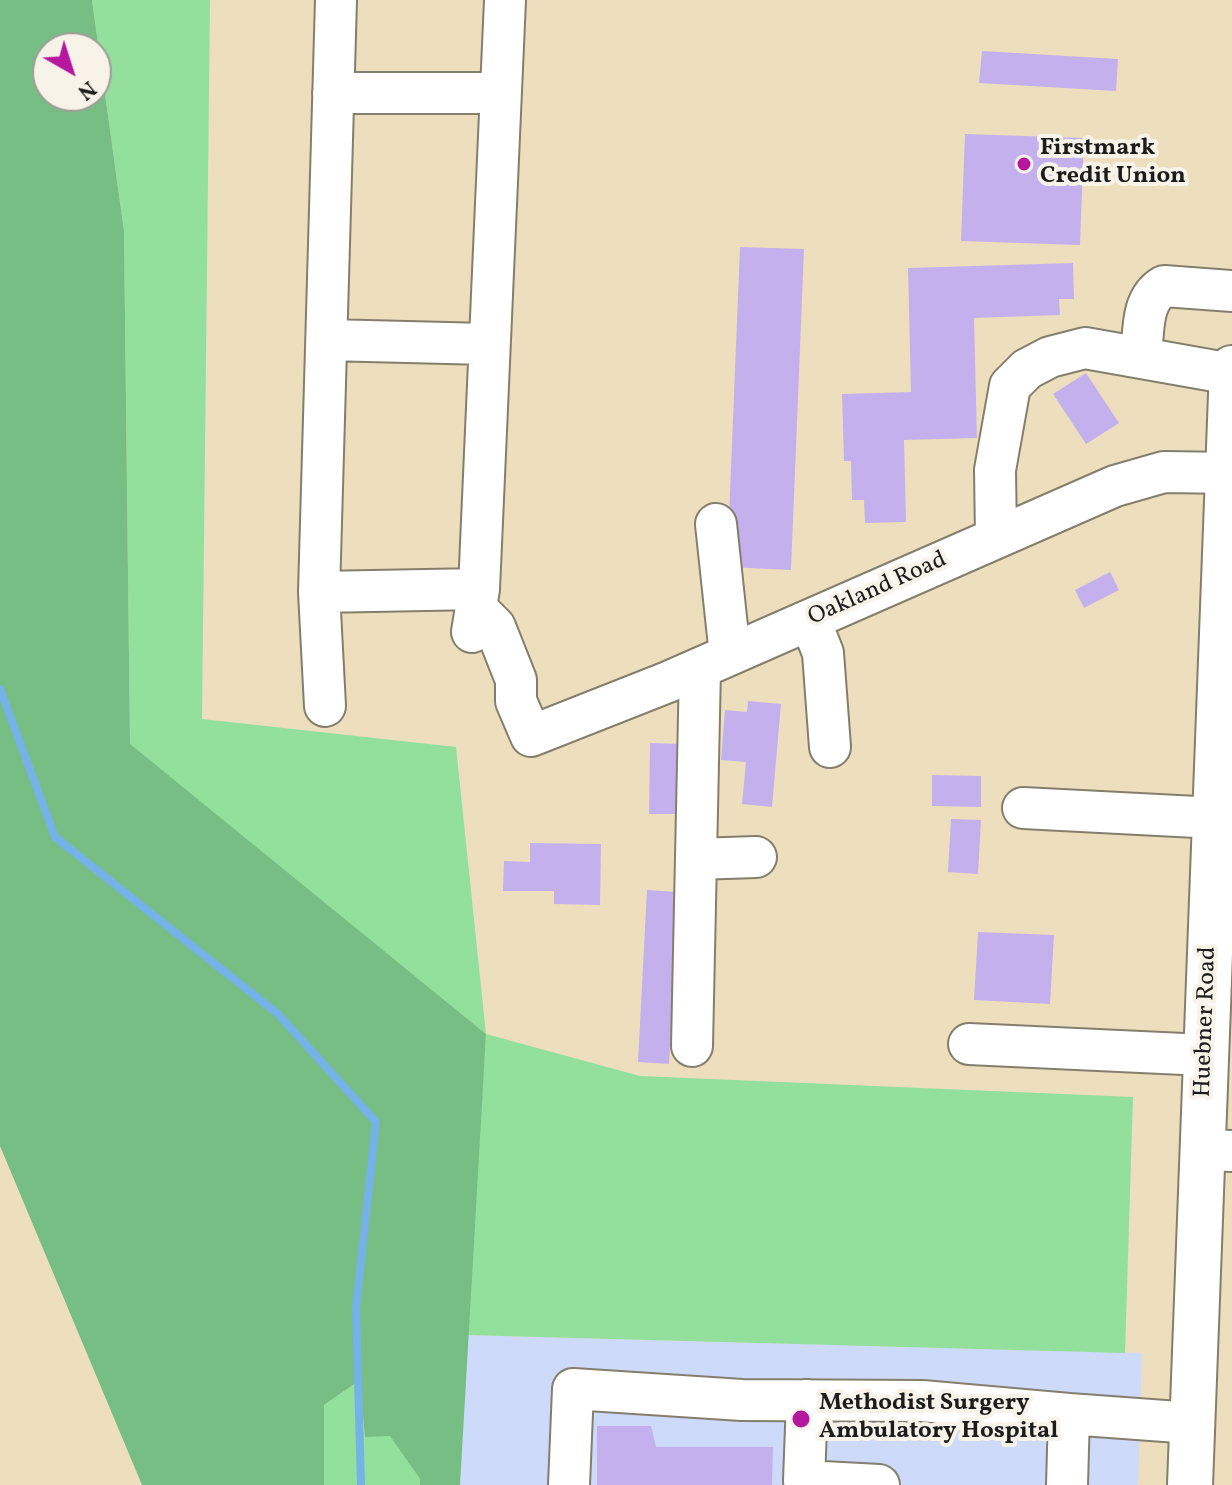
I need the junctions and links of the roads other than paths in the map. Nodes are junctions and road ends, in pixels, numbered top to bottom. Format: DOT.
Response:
graph roads {
  1 [pos="336,0"];
  2 [pos="505,0"];
  3 [pos="333,93"];
  4 [pos="500,93"];
  5 [pos="1232,291"];
  6 [pos="327,340"];
  7 [pos="487,344"];
  8 [pos="1141,358"];
  9 [pos="1232,368"];
  10 [pos="1232,374"];
  11 [pos="1230,472"];
  12 [pos="716,524"];
  13 [pos="996,538"];
  14 [pos="319,592"];
  15 [pos="478,599"];
  16 [pos="810,620"];
  17 [pos="715,661"];
  18 [pos="325,706"];
  19 [pos="830,747"];
  20 [pos="1225,749"];
  21 [pos="1023,808"];
  22 [pos="1216,818"];
  23 [pos="756,857"];
  24 [pos="696,859"];
  25 [pos="1222,922"];
  26 [pos="969,1044"];
  27 [pos="692,1046"];
  28 [pos="1214,1046"];
  29 [pos="1217,1150"];
  30 [pos="807,1400"];
  31 [pos="1069,1414"];
  32 [pos="1192,1423"];
  33 [pos="823,1483"];
  34 [pos="569,1485"];
  35 [pos="879,1485"];
  36 [pos="1067,1485"];
  37 [pos="1190,1485"];
  1 -- 3 [label="street"];
  2 -- 4 [label="street"];
  3 -- 4 [label="street"];
  3 -- 6 [label="street"];
  4 -- 7 [label="street"];
  5 -- 8 [label="street"];
  6 -- 7 [label="street"];
  6 -- 14 [label="street"];
  7 -- 15 [label="street"];
  8 -- 10 [label="street"];
  8 -- 13 [label="street"];
  9 -- 10 [label="main road, Huebner Road"];
  10 -- 11 [label="main road, Huebner Road"];
  11 -- 13 [label="street, Oakland Road"];
  11 -- 20 [label="main road, Huebner Road"];
  12 -- 17 [label="street"];
  13 -- 16 [label="street, Oakland Road"];
  14 -- 15 [label="street"];
  14 -- 18 [label="street"];
  15 -- 17 [label="street, Oakland Road"];
  16 -- 17 [label="street, Oakland Road"];
  16 -- 19 [label="street"];
  17 -- 24 [label="street"];
  20 -- 22 [label="main road, Huebner Road"];
  21 -- 22 [label="street"];
  22 -- 25 [label="main road, Huebner Road"];
  23 -- 24 [label="street"];
  24 -- 27 [label="street"];
  25 -- 28 [label="main road, Huebner Road"];
  26 -- 28 [label="street"];
  28 -- 29 [label="main road, Huebner Road"];
  29 -- 32 [label="main road, Huebner Road"];
  30 -- 31 [label="street"];
  30 -- 33 [label="street"];
  30 -- 34 [label="street"];
  31 -- 32 [label="street"];
  31 -- 36 [label="street"];
  32 -- 37 [label="main road, Huebner Road"];
  33 -- 35 [label="street"];
}
